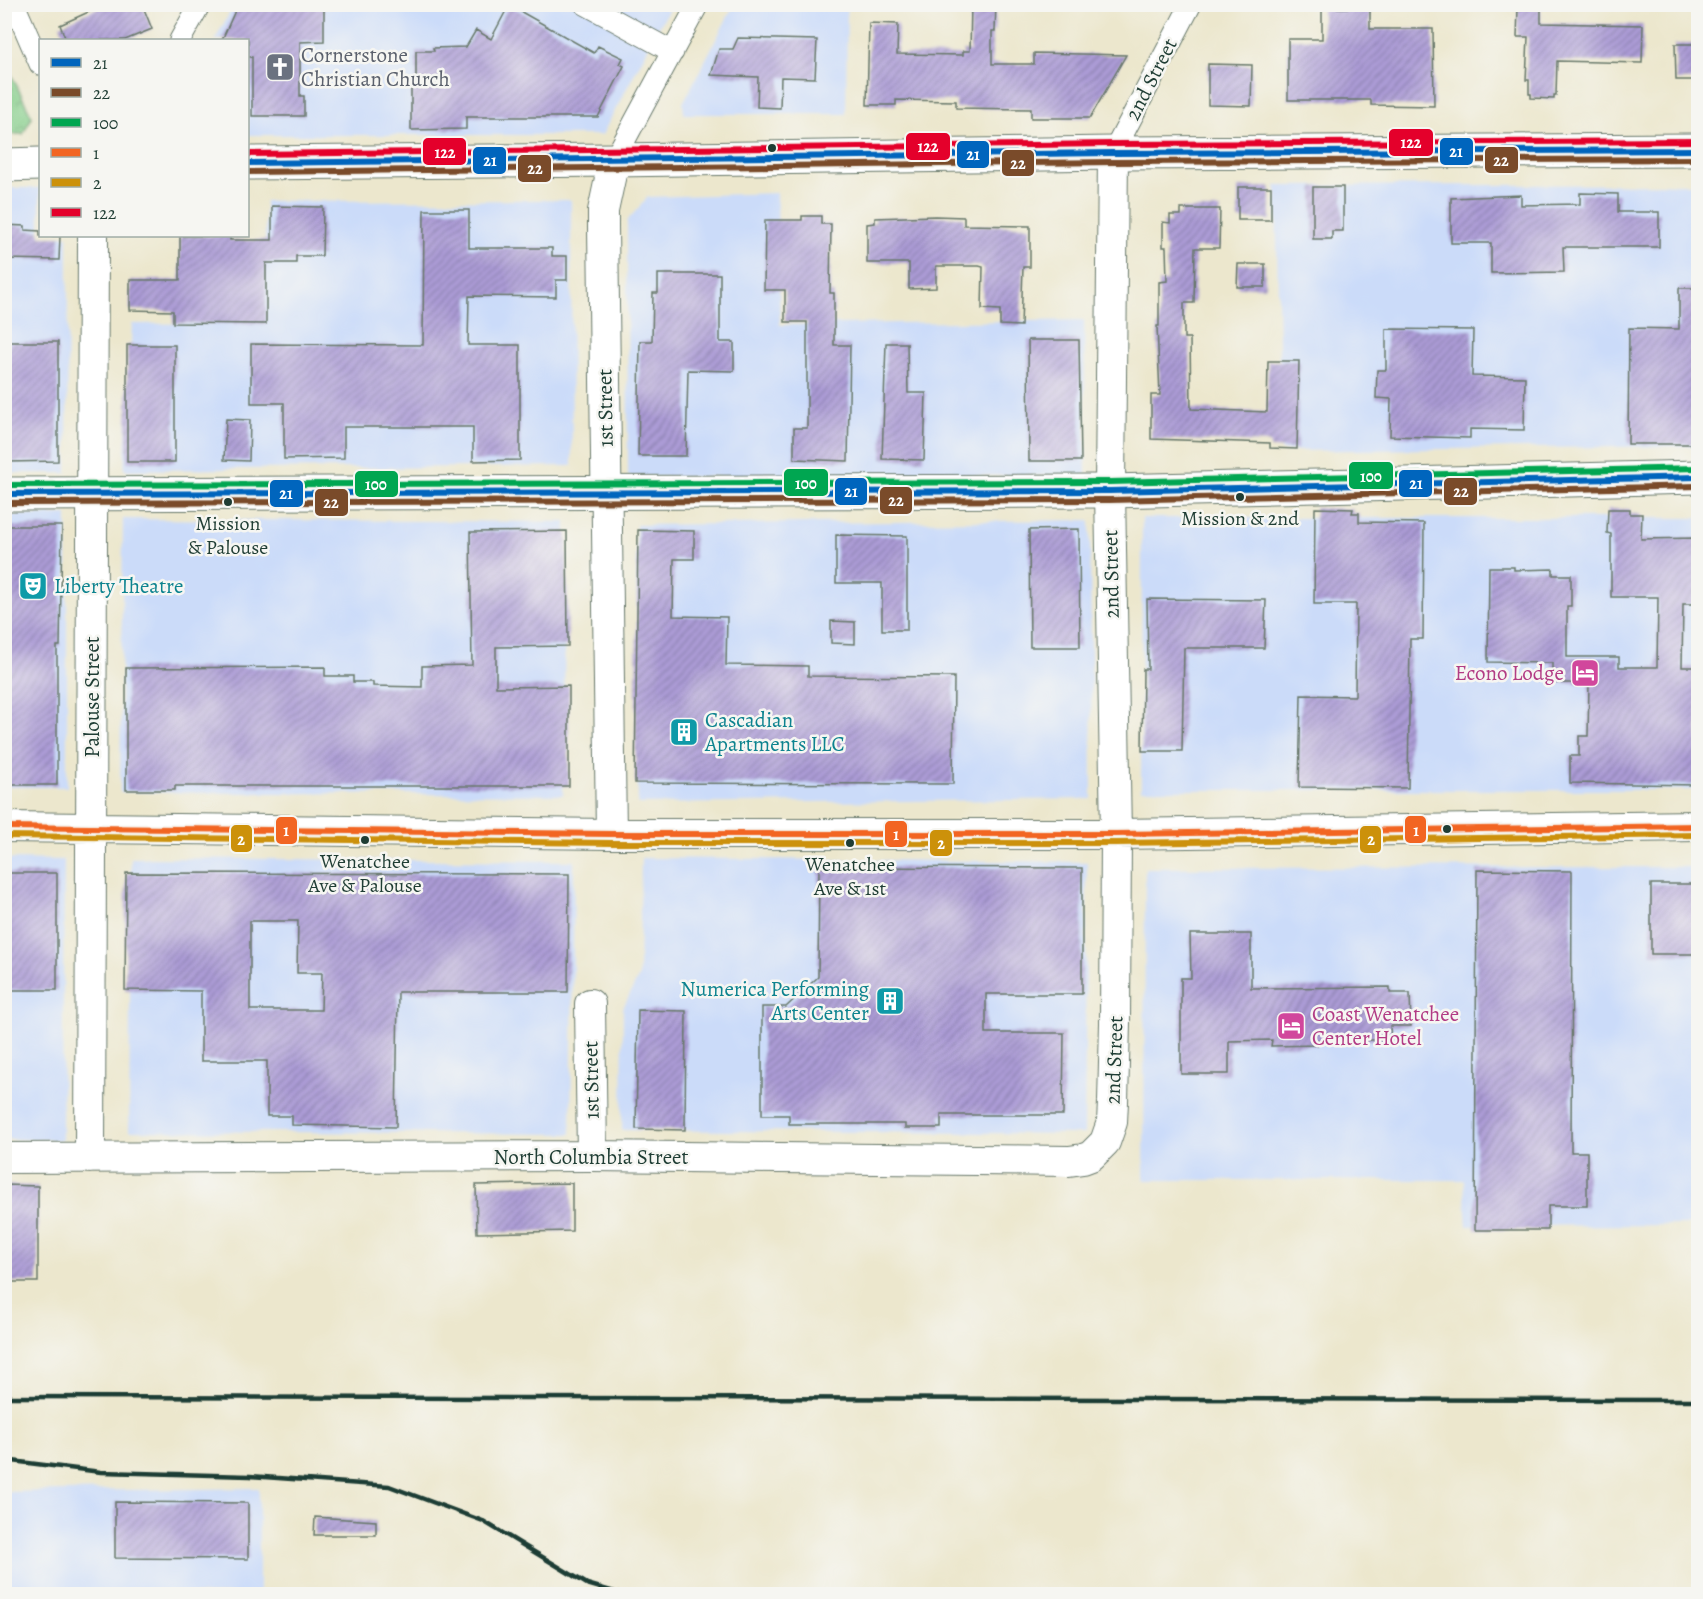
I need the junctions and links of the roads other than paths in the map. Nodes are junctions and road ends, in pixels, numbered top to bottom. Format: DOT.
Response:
graph roads {
  1 [pos="14,4"];
  2 [pos="200,4"];
  3 [pos="585,4"];
  4 [pos="698,4"];
  5 [pos="1191,4"];
  6 [pos="181,39"];
  7 [pos="673,52"];
  8 [pos="39,62"];
  9 [pos="1698,150"];
  10 [pos="1113,153"];
  11 [pos="614,160"];
  12 [pos="249,163"];
  13 [pos="4,165"];
  14 [pos="39,165"];
  15 [pos="93,237"];
  16 [pos="1698,477"];
  17 [pos="1110,491"];
  18 [pos="93,493"];
  19 [pos="606,493"];
  20 [pos="4,494"];
  21 [pos="1698,826"];
  22 [pos="4,827"];
  23 [pos="92,827"];
  24 [pos="611,834"];
  25 [pos="1116,834"];
  26 [pos="590,1004"];
  27 [pos="592,1156"];
  28 [pos="1091,1156"];
  29 [pos="4,1158"];
  30 [pos="90,1158"];
  1 -- 8 [label="street"];
  2 -- 6 [label="street"];
  3 -- 7 [label="street"];
  4 -- 7 [label="street, 1st Street"];
  5 -- 10 [label="street, 2nd Street"];
  7 -- 11 [label="street, 1st Street"];
  9 -- 10 [label="main road"];
  10 -- 11 [label="main road"];
  10 -- 17 [label="street, 2nd Street"];
  11 -- 12 [label="main road"];
  11 -- 19 [label="street, 1st Street"];
  13 -- 14 [label="main road"];
  15 -- 18 [label="street, Palouse Street"];
  16 -- 17 [label="main road"];
  17 -- 19 [label="main road"];
  17 -- 25 [label="street, 2nd Street"];
  18 -- 19 [label="main road"];
  18 -- 20 [label="main road"];
  18 -- 23 [label="street, Palouse Street"];
  19 -- 24 [label="street, 1st Street"];
  21 -- 25 [label="street"];
  22 -- 23 [label="street"];
  23 -- 24 [label="street"];
  23 -- 30 [label="street, Palouse Street"];
  24 -- 25 [label="street"];
  25 -- 28 [label="street, 2nd Street"];
  26 -- 27 [label="street, 1st Street"];
  27 -- 28 [label="street, North Columbia Street"];
  27 -- 30 [label="street, North Columbia Street"];
  29 -- 30 [label="street, North Columbia Street"];
}
